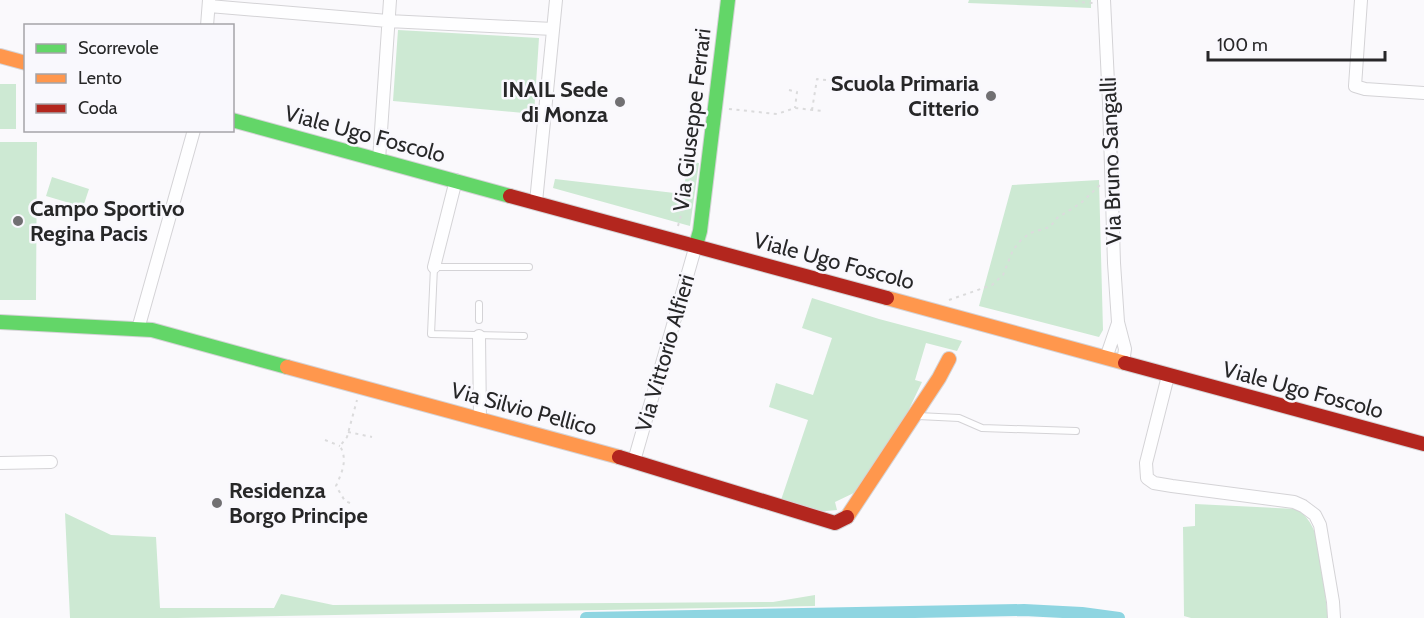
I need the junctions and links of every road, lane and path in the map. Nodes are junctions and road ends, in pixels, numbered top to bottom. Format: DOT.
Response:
graph roads {
  1 [pos="390,0"];
  2 [pos="556,0"];
  3 [pos="728,0"];
  4 [pos="1075,0"];
  5 [pos="1361,0"];
  6 [pos="1104,2"];
  7 [pos="209,3"];
  8 [pos="388,21"];
  9 [pos="207,24"];
  10 [pos="553,29"];
  11 [pos="0,56"];
  12 [pos="24,62"];
  13 [pos="826,80"];
  14 [pos="789,90"];
  15 [pos="1424,93"];
  16 [pos="795,108"];
  17 [pos="727,109"];
  18 [pos="812,110"];
  19 [pos="822,111"];
  20 [pos="234,121"];
  21 [pos="193,132"];
  22 [pos="378,160"];
  23 [pos="693,169"];
  24 [pos="1112,177"];
  25 [pos="456,180"];
  26 [pos="536,202"];
  27 [pos="678,226"];
  28 [pos="696,245"];
  29 [pos="434,267"];
  30 [pos="529,267"];
  31 [pos="949,300"];
  32 [pos="479,304"];
  33 [pos="479,320"];
  34 [pos="0,322"];
  35 [pos="1118,322"];
  36 [pos="138,329"];
  37 [pos="479,334"];
  38 [pos="524,336"];
  39 [pos="1106,358"];
  40 [pos="949,359"];
  41 [pos="1123,363"];
  42 [pos="1168,376"];
  43 [pos="361,386"];
  44 [pos="914,415"];
  45 [pos="480,418"];
  46 [pos="1076,431"];
  47 [pos="348,432"];
  48 [pos="372,437"];
  49 [pos="325,440"];
  50 [pos="1424,444"];
  51 [pos="339,446"];
  52 [pos="634,461"];
  53 [pos="51,462"];
  54 [pos="0,463"];
  55 [pos="350,503"];
  56 [pos="1334,618"];
  1 -- 8 [label="street"];
  2 -- 10 [label="street"];
  3 -- 28 [label="street, Via Giuseppe Ferrari"];
  4 -- 6 [label="path"];
  5 -- 15 [label="street"];
  6 -- 24 [label="street, Via Bruno Sangalli"];
  7 -- 8 [label="street"];
  7 -- 9 [label="street"];
  8 -- 10 [label="street"];
  8 -- 22 [label="street"];
  10 -- 26 [label="street"];
  11 -- 12 [label="street"];
  13 -- 18 [label="path"];
  14 -- 16 [label="path"];
  16 -- 17 [label="path"];
  16 -- 18 [label="path"];
  18 -- 19 [label="path"];
  20 -- 22 [label="street, Viale Ugo Foscolo"];
  21 -- 36 [label="street"];
  22 -- 25 [label="street, Viale Ugo Foscolo"];
  23 -- 27 [label="path"];
  24 -- 31 [label="path"];
  24 -- 35 [label="street, Via Bruno Sangalli"];
  25 -- 26 [label="street, Viale Ugo Foscolo"];
  25 -- 29 [label="street"];
  26 -- 28 [label="street, Viale Ugo Foscolo"];
  28 -- 39 [label="street, Viale Ugo Foscolo"];
  28 -- 52 [label="street, Via Vittorio Alfieri"];
  29 -- 30 [label="lane"];
  29 -- 37 [label="lane"];
  32 -- 33 [label="lane"];
  34 -- 36 [label="street, Via Silvio Pellico"];
  35 -- 39 [label="street, Via Bruno Sangalli"];
  35 -- 41 [label="street, Via Bruno Sangalli"];
  36 -- 43 [label="street, Via Silvio Pellico"];
  37 -- 38 [label="lane"];
  37 -- 45 [label="street"];
  39 -- 41 [label="street, Viale Ugo Foscolo"];
  40 -- 44 [label="street, Via Silvio Pellico"];
  41 -- 42 [label="street, Viale Ugo Foscolo"];
  42 -- 50 [label="street, Viale Ugo Foscolo"];
  42 -- 56 [label="street"];
  43 -- 45 [label="street, Via Silvio Pellico"];
  43 -- 47 [label="path"];
  44 -- 46 [label="lane"];
  44 -- 52 [label="street, Via Silvio Pellico"];
  45 -- 52 [label="street, Via Silvio Pellico"];
  47 -- 48 [label="path"];
  47 -- 51 [label="path"];
  49 -- 51 [label="path"];
  51 -- 55 [label="path"];
  53 -- 54 [label="street"];
}
